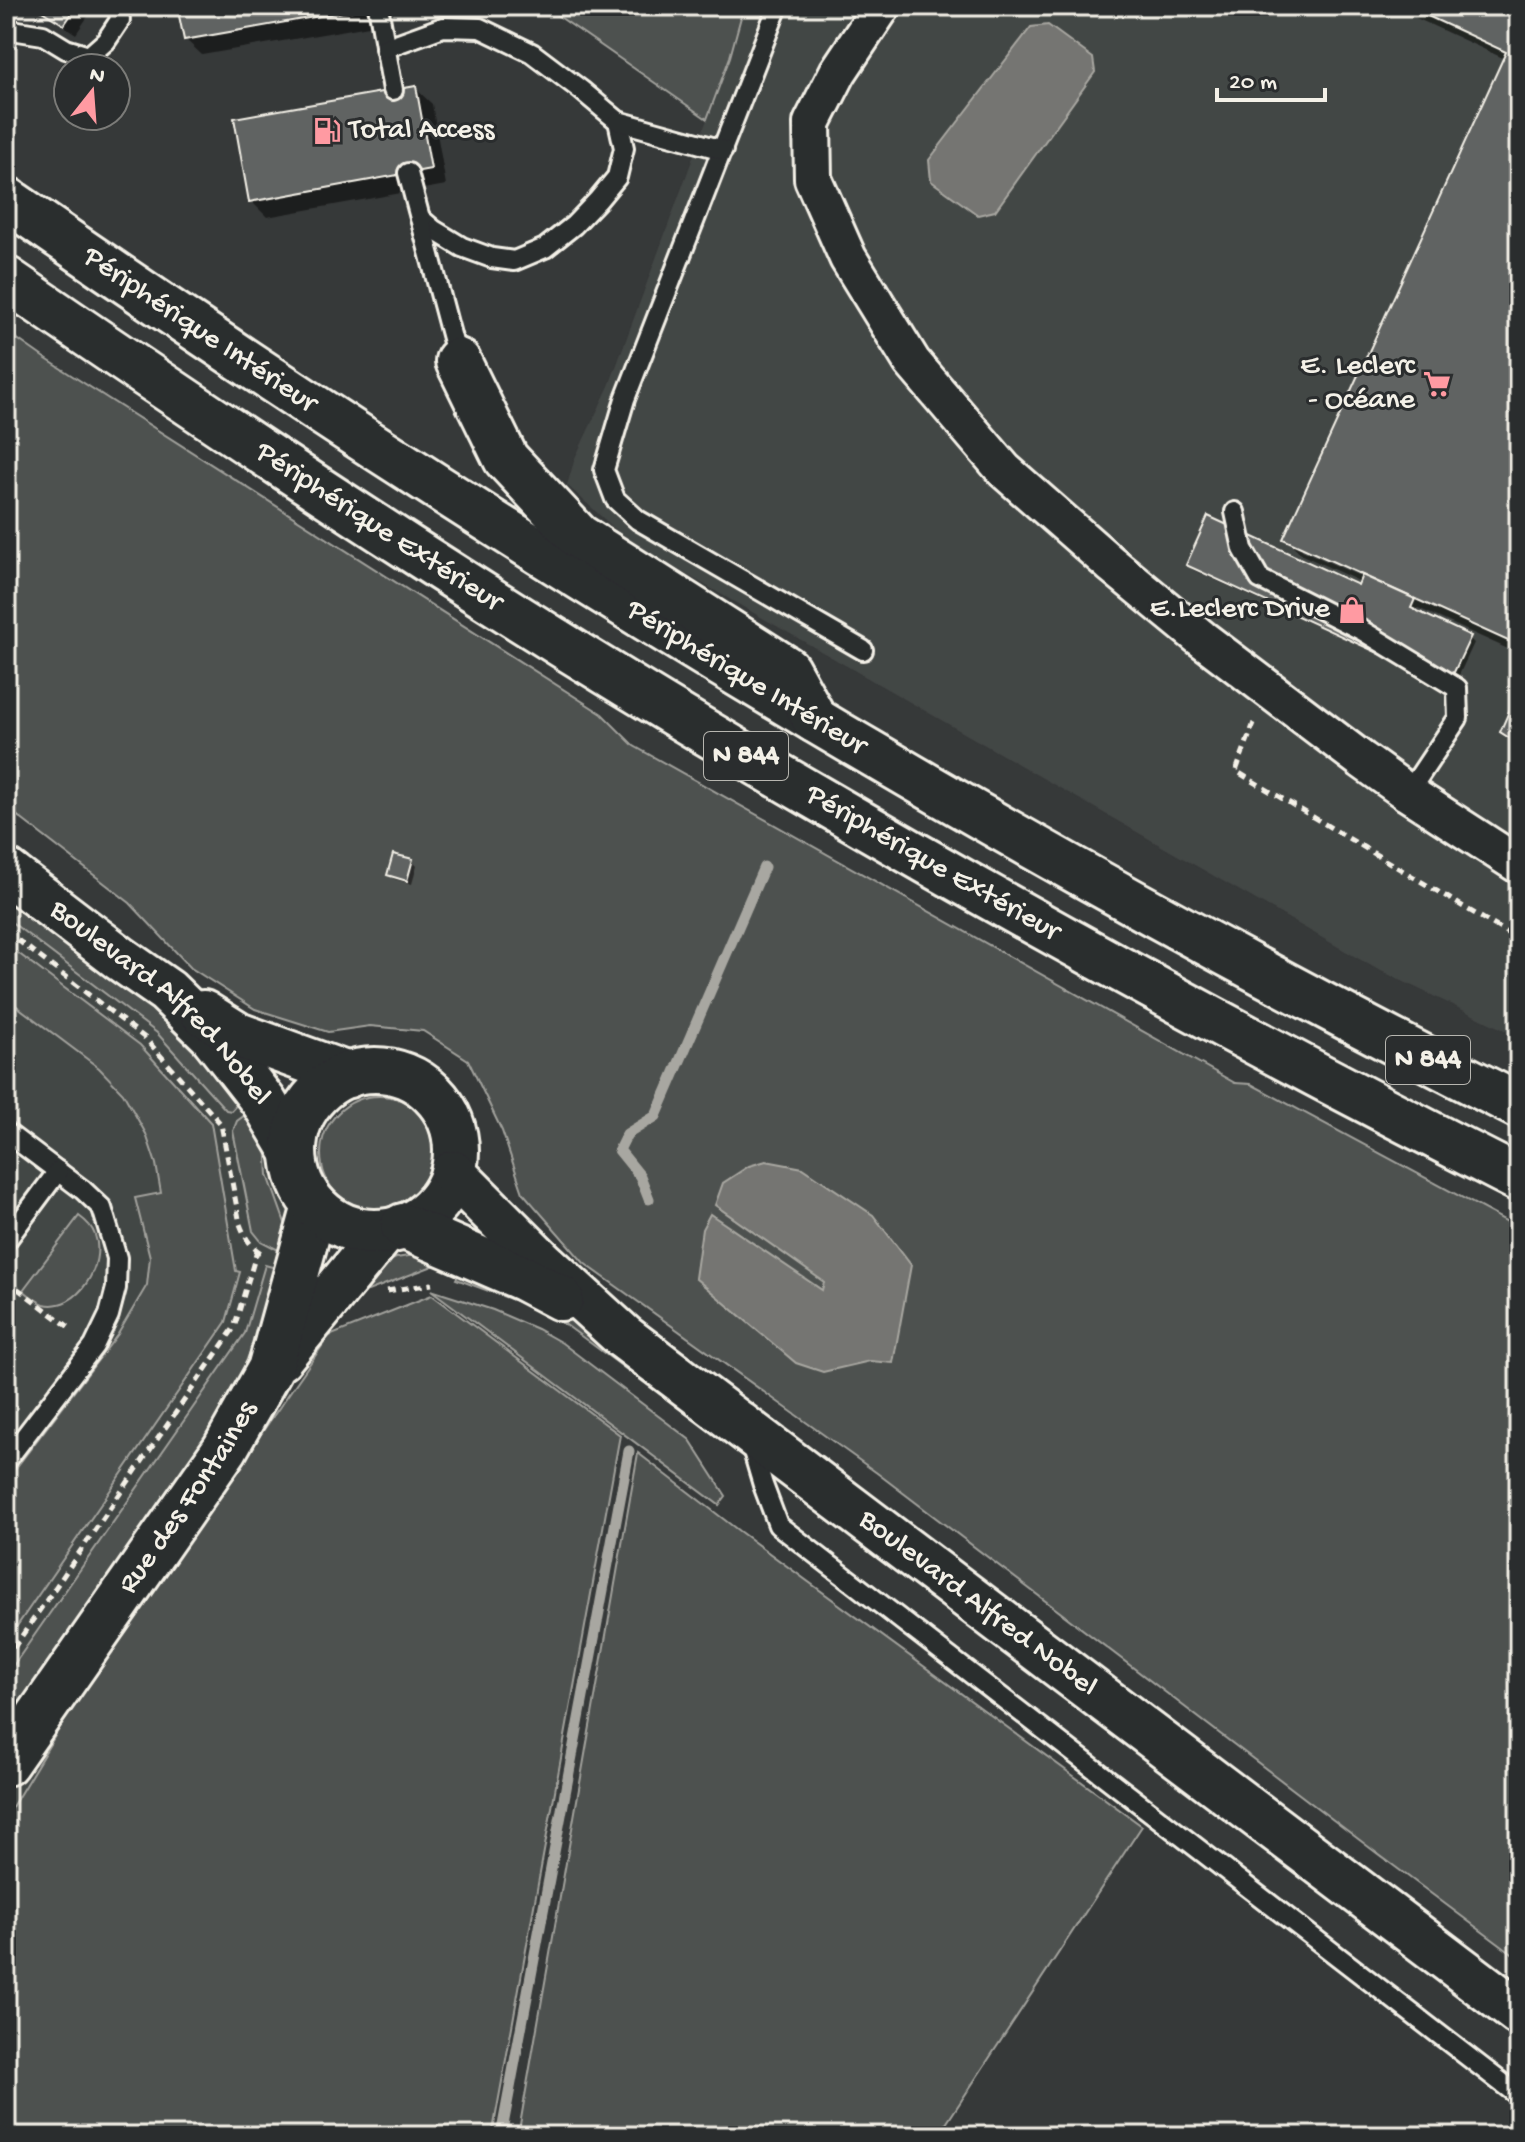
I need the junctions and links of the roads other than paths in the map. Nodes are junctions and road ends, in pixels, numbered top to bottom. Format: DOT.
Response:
graph roads {
  1 [pos="118,6"];
  2 [pos="378,6"];
  3 [pos="778,6"];
  4 [pos="882,6"];
  5 [pos="6,29"];
  6 [pos="385,48"];
  7 [pos="393,90"];
  8 [pos="618,121"];
  9 [pos="723,150"];
  10 [pos="408,173"];
  11 [pos="6,199"];
  12 [pos="420,218"];
  13 [pos="6,279"];
  14 [pos="458,361"];
  15 [pos="1235,512"];
  16 [pos="863,650"];
  17 [pos="816,722"];
  18 [pos="1408,793"];
  19 [pos="1519,865"];
  20 [pos="6,871"];
  21 [pos="167,991"];
  22 [pos="348,1075"];
  23 [pos="1519,1106"];
  24 [pos="6,1132"];
  25 [pos="293,1151"];
  26 [pos="58,1171"];
  27 [pos="453,1173"];
  28 [pos="1519,1179"];
  29 [pos="315,1206"];
  30 [pos="394,1229"];
  31 [pos="6,1241"];
  32 [pos="624,1337"];
  33 [pos="270,1369"];
  34 [pos="747,1431"];
  35 [pos="6,1461"];
  36 [pos="6,1763"];
  37 [pos="1519,2013"];
  38 [pos="1519,2096"];
  1 -- 5 [label="lane"];
  2 -- 6 [label="lane"];
  3 -- 9 [label="lane"];
  4 -- 18 [label="street"];
  6 -- 7 [label="lane"];
  6 -- 8 [label="lane"];
  8 -- 9 [label="lane"];
  8 -- 12 [label="lane"];
  9 -- 16 [label="lane"];
  10 -- 12 [label="lane"];
  11 -- 17 [label="main road, Périphérique Intérieur / N 844"];
  12 -- 14 [label="lane"];
  13 -- 28 [label="main road, Périphérique Extérieur / N 844"];
  14 -- 17 [label="main road"];
  15 -- 18 [label="lane"];
  17 -- 23 [label="main road, Périphérique Intérieur / N 844"];
  18 -- 19 [label="street"];
  20 -- 21 [label="main road, Boulevard Alfred Nobel"];
  21 -- 22 [label="main road, Boulevard Alfred Nobel"];
  21 -- 25 [label="main road, Boulevard Alfred Nobel"];
  22 -- 25 [label="main road"];
  22 -- 27 [label="main road"];
  24 -- 26 [label="lane"];
  25 -- 29 [label="main road"];
  26 -- 31 [label="lane"];
  26 -- 35 [label="lane"];
  27 -- 30 [label="main road"];
  27 -- 32 [label="main road, Boulevard Alfred Nobel"];
  29 -- 30 [label="main road"];
  29 -- 33 [label="main road, Rue des Fontaines"];
  30 -- 32 [label="main road"];
  30 -- 33 [label="main road"];
  32 -- 34 [label="main road, Boulevard Alfred Nobel"];
  33 -- 36 [label="main road, Rue des Fontaines"];
  34 -- 37 [label="main road, Boulevard Alfred Nobel"];
  34 -- 38 [label="lane"];
}
